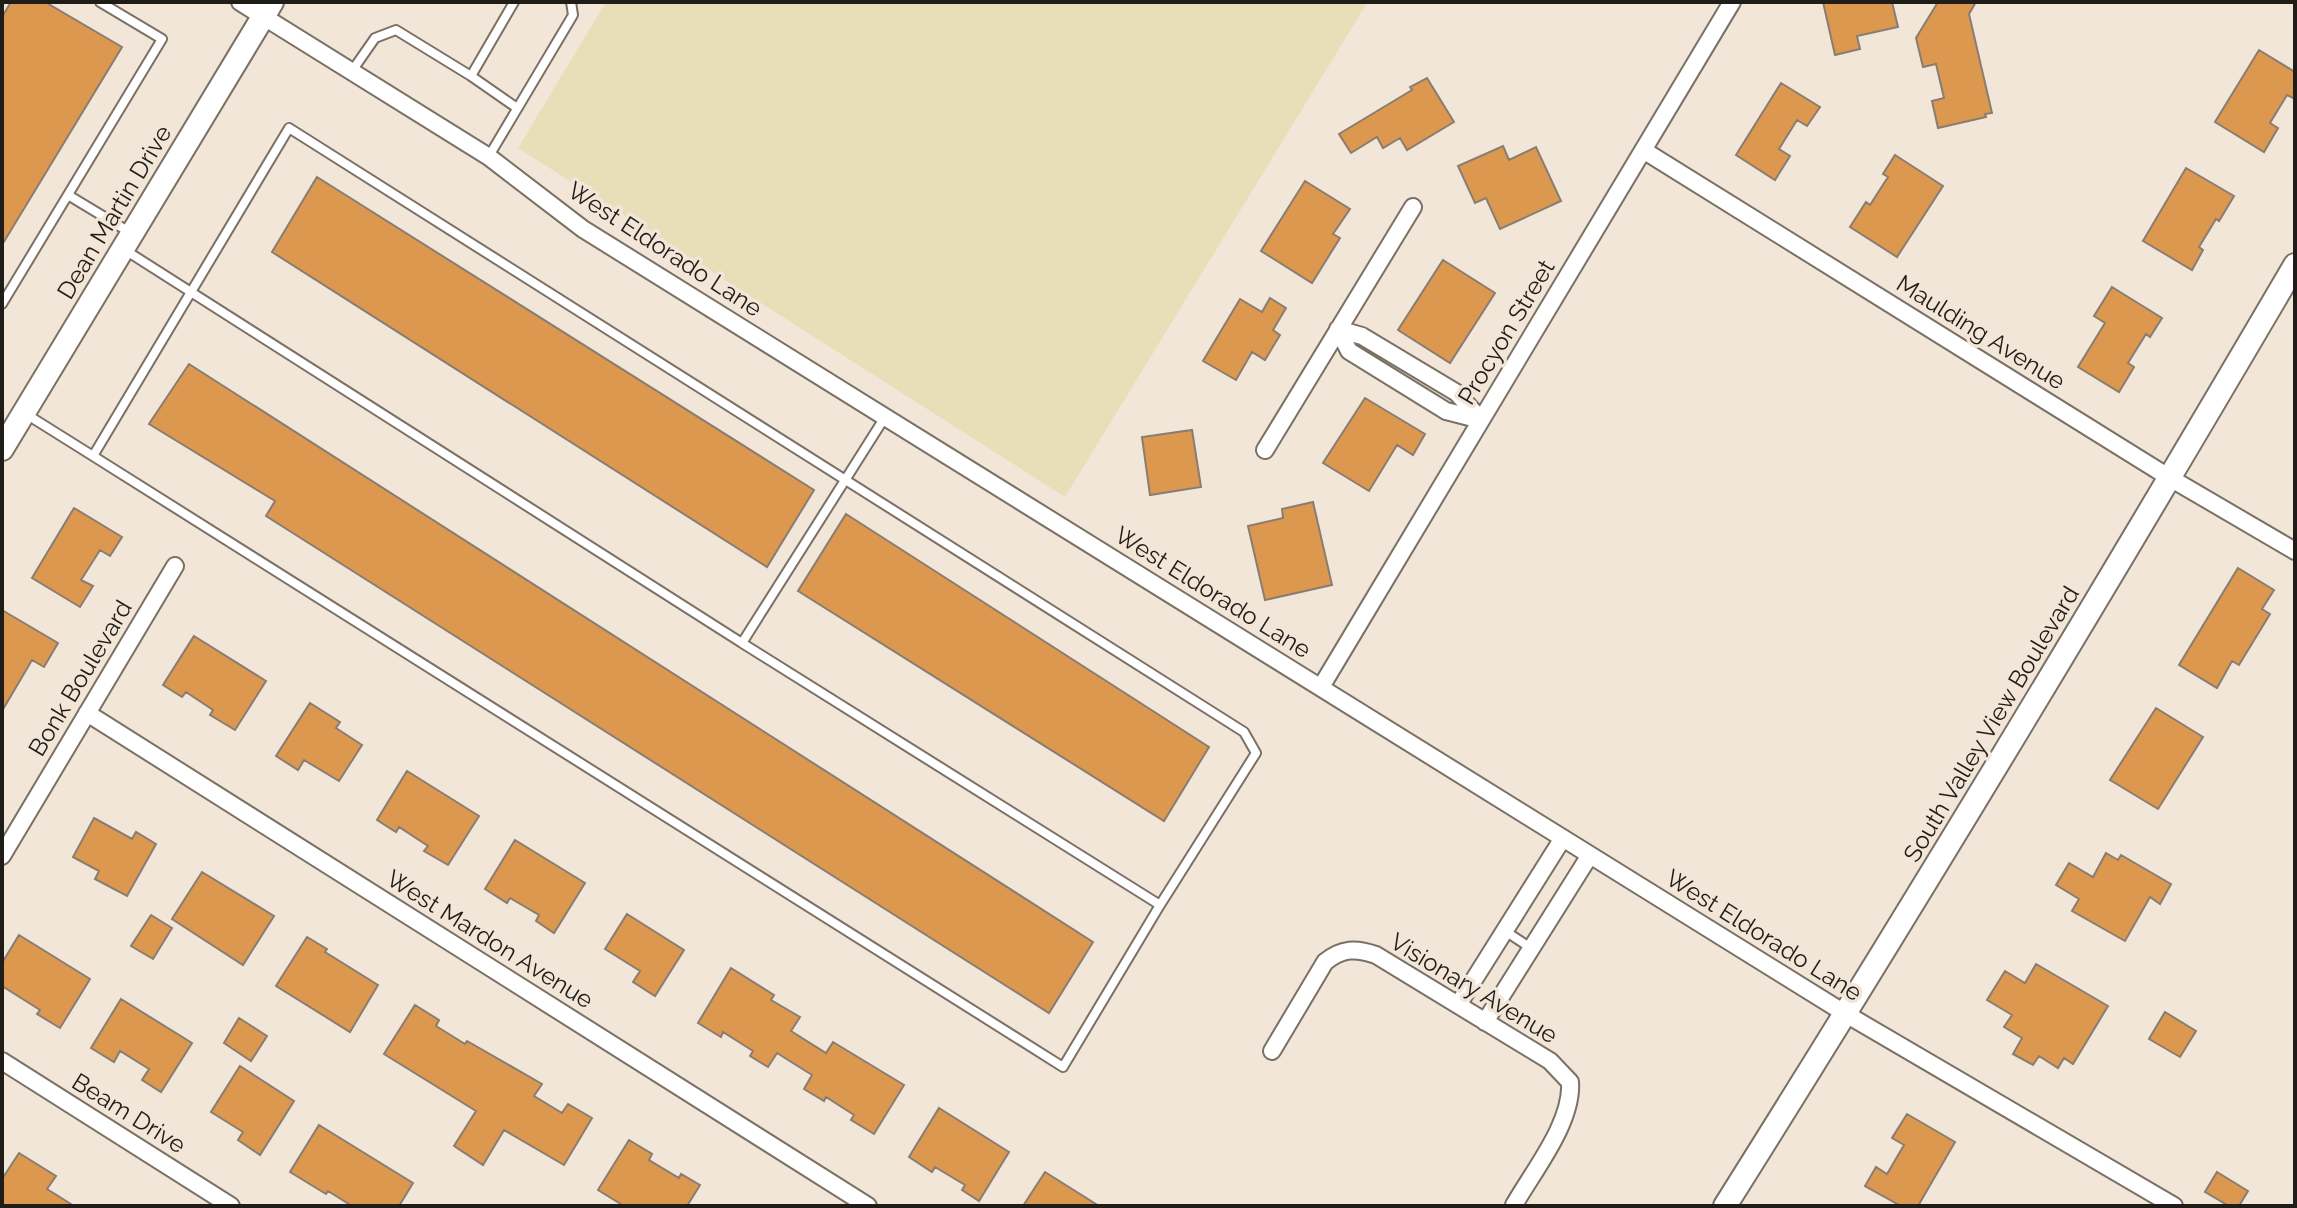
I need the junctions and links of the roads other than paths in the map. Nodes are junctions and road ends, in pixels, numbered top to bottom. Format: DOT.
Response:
graph roads {
  1 [pos="100,2"];
  2 [pos="240,2"];
  3 [pos="514,2"];
  4 [pos="571,2"];
  5 [pos="1732,2"];
  6 [pos="267,9"];
  7 [pos="352,71"];
  8 [pos="471,76"];
  9 [pos="517,108"];
  10 [pos="1643,150"];
  11 [pos="489,157"];
  12 [pos="68,195"];
  13 [pos="1413,207"];
  14 [pos="126,241"];
  15 [pos="2295,265"];
  16 [pos="192,291"];
  17 [pos="2,304"];
  18 [pos="1338,329"];
  19 [pos="23,412"];
  20 [pos="885,417"];
  21 [pos="1481,420"];
  22 [pos="2,449"];
  23 [pos="1265,450"];
  24 [pos="93,456"];
  25 [pos="2170,478"];
  26 [pos="845,480"];
  27 [pos="2295,551"];
  28 [pos="175,566"];
  29 [pos="742,643"];
  30 [pos="1321,687"];
  31 [pos="87,713"];
  32 [pos="1563,838"];
  33 [pos="1590,855"];
  34 [pos="2,856"];
  35 [pos="1160,905"];
  36 [pos="1505,931"];
  37 [pos="1531,948"];
  38 [pos="1458,1005"];
  39 [pos="1846,1014"];
  40 [pos="1485,1022"];
  41 [pos="1272,1051"];
  42 [pos="2,1061"];
  43 [pos="1514,1205"];
  44 [pos="231,1206"];
  45 [pos="868,1206"];
  46 [pos="1725,1206"];
  47 [pos="2174,1206"];
  1 -- 12 [label="lane"];
  2 -- 6 [label="street, West Eldorado Lane"];
  3 -- 8 [label="lane"];
  4 -- 9 [label="lane"];
  5 -- 10 [label="street, Procyon Street"];
  6 -- 7 [label="street, West Eldorado Lane"];
  6 -- 14 [label="main road, Dean Martin Drive"];
  7 -- 8 [label="lane"];
  7 -- 11 [label="street, West Eldorado Lane"];
  8 -- 9 [label="lane"];
  9 -- 11 [label="lane"];
  10 -- 21 [label="street, Procyon Street"];
  10 -- 25 [label="street, Maulding Avenue"];
  11 -- 20 [label="street, West Eldorado Lane"];
  12 -- 14 [label="lane"];
  12 -- 17 [label="lane"];
  13 -- 18 [label="street"];
  14 -- 16 [label="lane"];
  14 -- 19 [label="main road, Dean Martin Drive"];
  15 -- 25 [label="main road, South Valley View Boulevard"];
  16 -- 24 [label="lane"];
  16 -- 26 [label="lane"];
  16 -- 29 [label="lane"];
  18 -- 21 [label="street"];
  18 -- 23 [label="street"];
  19 -- 22 [label="main road, Dean Martin Drive"];
  19 -- 24 [label="lane"];
  20 -- 26 [label="lane"];
  20 -- 30 [label="street, West Eldorado Lane"];
  21 -- 30 [label="street, Procyon Street"];
  24 -- 35 [label="lane"];
  25 -- 27 [label="street, Maulding Avenue"];
  25 -- 39 [label="main road, South Valley View Boulevard"];
  26 -- 29 [label="lane"];
  26 -- 35 [label="lane"];
  28 -- 31 [label="street, Bonk Boulevard"];
  29 -- 35 [label="lane"];
  30 -- 32 [label="street, West Eldorado Lane"];
  31 -- 34 [label="street, Bonk Boulevard"];
  31 -- 45 [label="street, West Mardon Avenue"];
  32 -- 33 [label="street, West Eldorado Lane"];
  32 -- 36 [label="street"];
  33 -- 37 [label="street"];
  33 -- 39 [label="street, West Eldorado Lane"];
  36 -- 37 [label="lane"];
  36 -- 38 [label="street"];
  37 -- 40 [label="street"];
  38 -- 40 [label="street, Visionary Avenue"];
  38 -- 41 [label="street, Visionary Avenue"];
  39 -- 46 [label="main road, South Valley View Boulevard"];
  39 -- 47 [label="street, West Eldorado Lane"];
  40 -- 43 [label="street, Visionary Avenue"];
  42 -- 44 [label="street, Beam Drive"];
}
